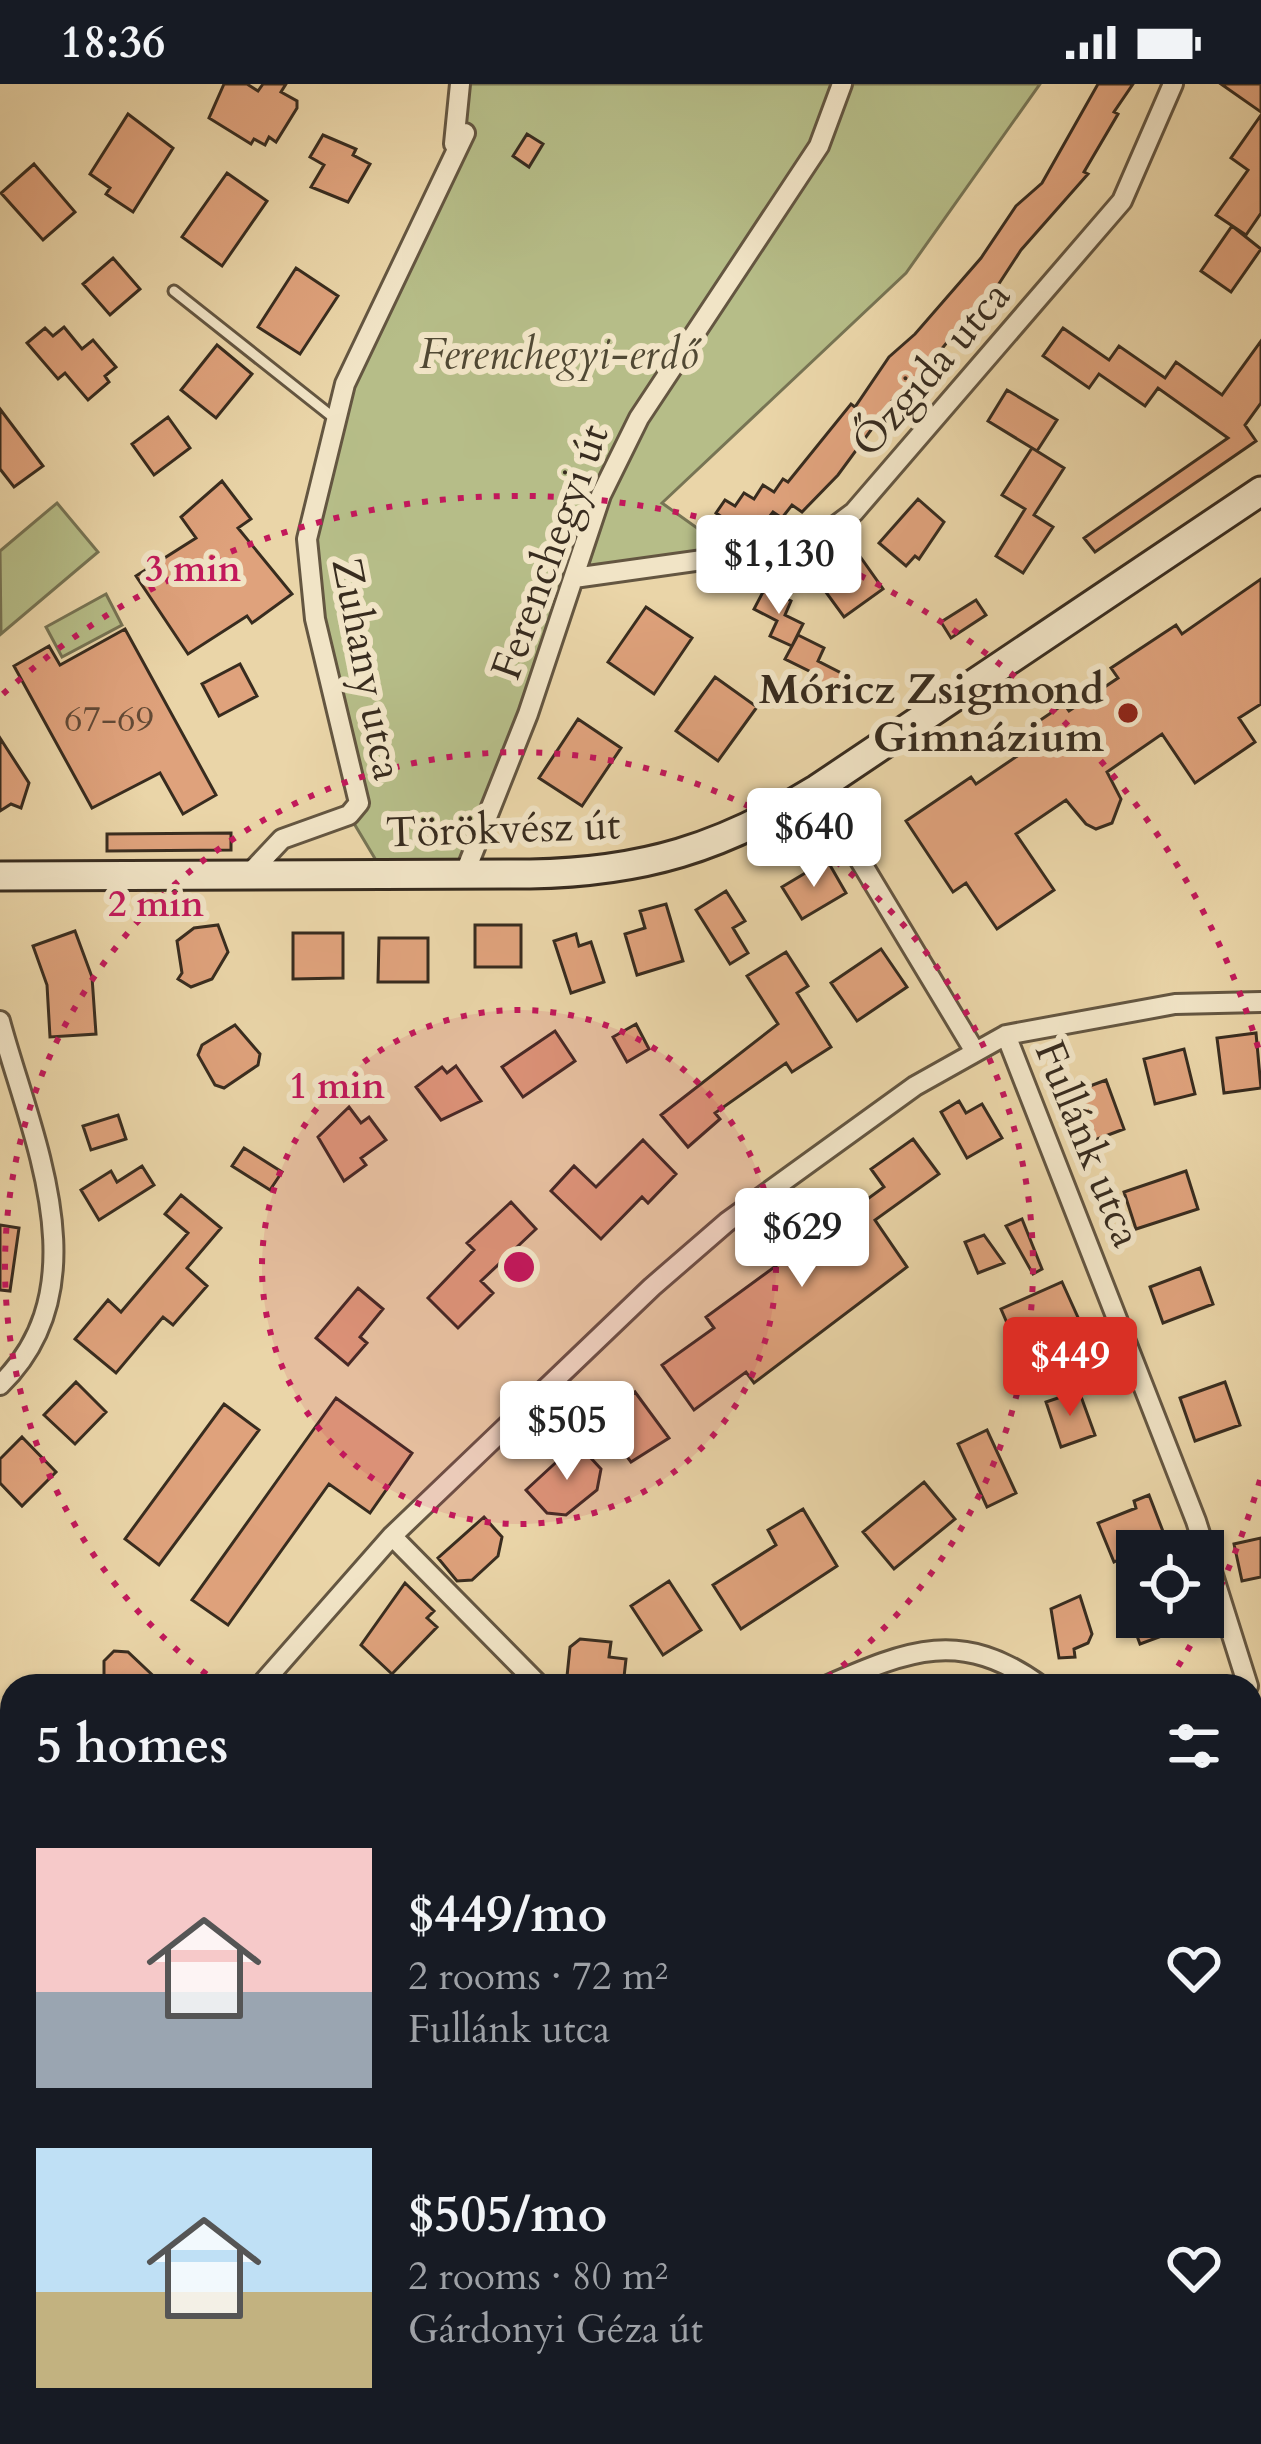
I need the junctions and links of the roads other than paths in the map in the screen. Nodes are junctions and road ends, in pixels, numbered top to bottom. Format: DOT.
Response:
graph roads {
  1 [pos="460,84"];
  2 [pos="842,84"];
  3 [pos="1173,84"];
  4 [pos="464,133"];
  5 [pos="452,154"];
  6 [pos="174,291"];
  7 [pos="334,419"];
  8 [pos="1261,491"];
  9 [pos="574,578"];
  10 [pos="818,789"];
  11 [pos="249,874"];
  12 [pos="464,875"];
  13 [pos="0,876"];
  14 [pos="1261,1002"];
  15 [pos="0,1021"];
  16 [pos="1006,1035"];
  17 [pos="974,1050"];
  18 [pos="0,1385"];
  19 [pos="392,1536"];
  20 [pos="271,1674"];
  21 [pos="528,1674"];
  22 [pos="855,1674"];
  23 [pos="1020,1674"];
  24 [pos="1244,1674"];
  1 -- 5 [label="street, Zuhany utca"];
  2 -- 9 [label="street, Ferenchegyi út"];
  3 -- 9 [label="street, Őzgida utca"];
  4 -- 5 [label="street, Zuhany utca"];
  5 -- 7 [label="street, Zuhany utca"];
  6 -- 7 [label="lane"];
  7 -- 11 [label="street, Zuhany utca"];
  8 -- 10 [label="street, Törökvész út"];
  9 -- 12 [label="street, Ferenchegyi út"];
  10 -- 12 [label="street, Törökvész út"];
  10 -- 17 [label="street"];
  11 -- 12 [label="street, Törökvész út"];
  11 -- 13 [label="street, Törökvész út"];
  14 -- 16 [label="street"];
  15 -- 18 [label="street"];
  16 -- 17 [label="street"];
  16 -- 24 [label="street, Fullánk utca"];
  17 -- 19 [label="street"];
  19 -- 20 [label="street"];
  19 -- 21 [label="street"];
  22 -- 23 [label="street"];
}
